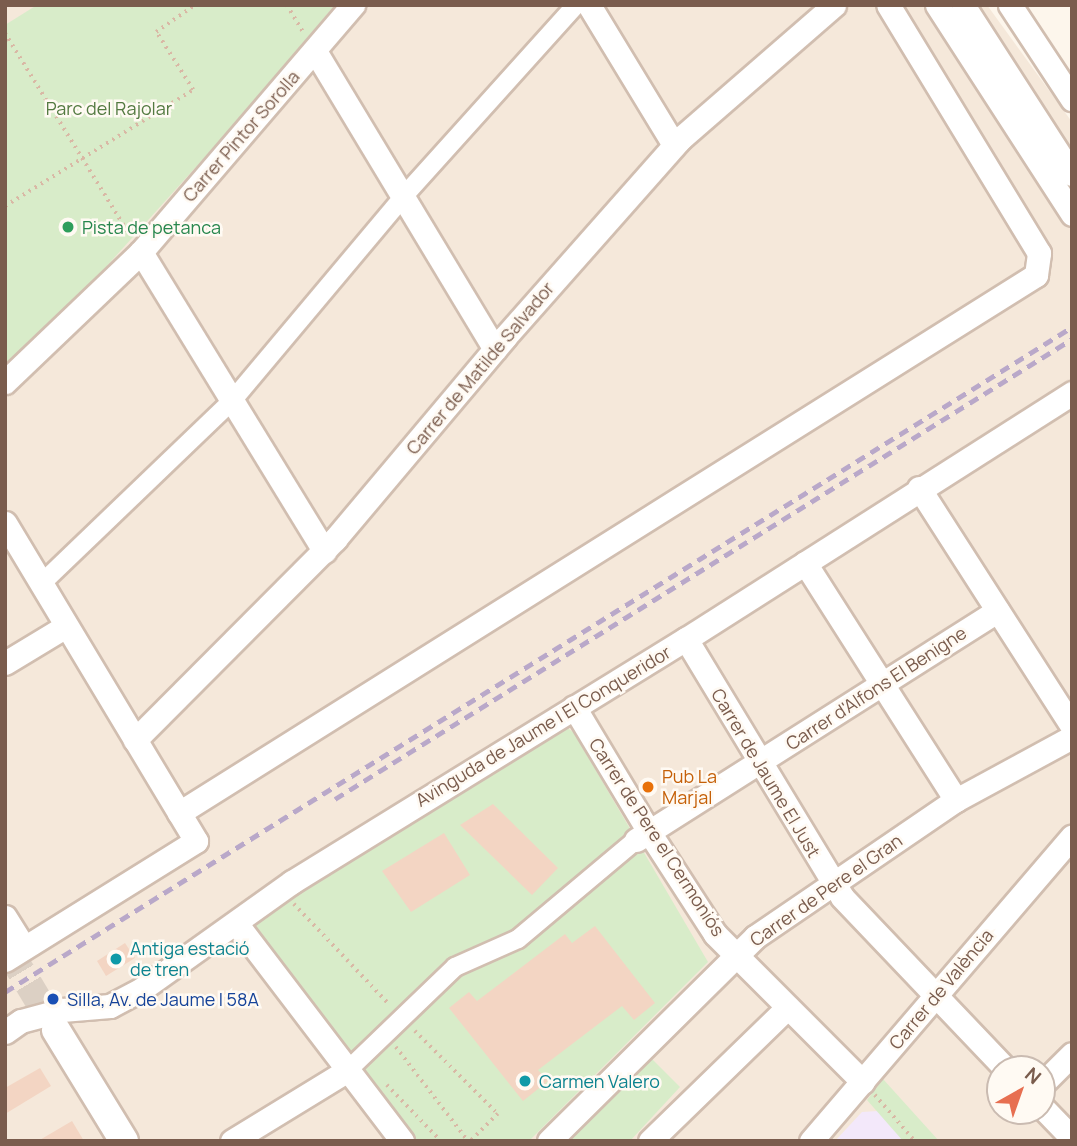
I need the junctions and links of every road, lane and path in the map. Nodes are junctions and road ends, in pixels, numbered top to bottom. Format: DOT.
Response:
graph roads {
  1 [pos="195,5"];
  2 [pos="287,5"];
  3 [pos="354,5"];
  4 [pos="576,5"];
  5 [pos="589,5"];
  6 [pos="834,5"];
  7 [pos="888,5"];
  8 [pos="937,5"];
  9 [pos="963,5"];
  10 [pos="1010,5"];
  11 [pos="5,33"];
  12 [pos="315,51"];
  13 [pos="1072,99"];
  14 [pos="674,145"];
  15 [pos="83,158"];
  16 [pos="1072,174"];
  17 [pos="403,197"];
  18 [pos="5,206"];
  19 [pos="1072,214"];
  20 [pos="141,252"];
  21 [pos="495,349"];
  22 [pos="5,382"];
  23 [pos="1072,393"];
  24 [pos="232,401"];
  25 [pos="919,488"];
  26 [pos="5,523"];
  27 [pos="324,551"];
  28 [pos="805,563"];
  29 [pos="41,584"];
  30 [pos="997,611"];
  31 [pos="66,626"];
  32 [pos="686,639"];
  33 [pos="5,663"];
  34 [pos="883,681"];
  35 [pos="574,707"];
  36 [pos="1072,726"];
  37 [pos="1072,737"];
  38 [pos="135,740"];
  39 [pos="759,763"];
  40 [pos="956,800"];
  41 [pos="179,813"];
  42 [pos="642,836"];
  43 [pos="1072,836"];
  44 [pos="833,883"];
  45 [pos="281,889"];
  46 [pos="5,918"];
  47 [pos="236,923"];
  48 [pos="10,950"];
  49 [pos="737,955"];
  50 [pos="936,996"];
  51 [pos="788,1007"];
  52 [pos="402,1018"];
  53 [pos="56,1030"];
  54 [pos="5,1032"];
  55 [pos="386,1035"];
  56 [pos="993,1055"];
  57 [pos="1072,1055"];
  58 [pos="355,1064"];
  59 [pos="1056,1070"];
  60 [pos="863,1082"];
  61 [pos="1056,1121"];
  62 [pos="1072,1138"];
  63 [pos="124,1141"];
  64 [pos="232,1141"];
  65 [pos="402,1141"];
  66 [pos="441,1141"];
  67 [pos="470,1141"];
  68 [pos="549,1141"];
  69 [pos="650,1141"];
  70 [pos="811,1141"];
  71 [pos="915,1141"];
  1 -- 15 [label="path"];
  2 -- 12 [label="path"];
  3 -- 12 [label="street, Carrer Pintor Sorolla"];
  4 -- 17 [label="street"];
  5 -- 14 [label="street"];
  6 -- 14 [label="street, Carrer de Matilde Salvador"];
  7 -- 41 [label="street"];
  8 -- 19 [label="street"];
  9 -- 16 [label="street"];
  10 -- 13 [label="street"];
  11 -- 15 [label="path"];
  12 -- 17 [label="street"];
  12 -- 20 [label="street, Carrer Pintor Sorolla"];
  14 -- 21 [label="street, Carrer de Matilde Salvador"];
  15 -- 18 [label="path"];
  15 -- 20 [label="path"];
  17 -- 21 [label="street"];
  17 -- 24 [label="street"];
  20 -- 22 [label="street, Carrer Pintor Sorolla"];
  20 -- 24 [label="street"];
  21 -- 27 [label="street, Carrer de Matilde Salvador"];
  23 -- 25 [label="street, Avinguda de Jaume I El Conqueridor"];
  24 -- 27 [label="street"];
  24 -- 29 [label="street"];
  25 -- 28 [label="street, Avinguda de Jaume I El Conqueridor"];
  25 -- 30 [label="street"];
  26 -- 29 [label="street"];
  27 -- 38 [label="street, Carrer de Matilde Salvador"];
  28 -- 32 [label="street, Avinguda de Jaume I El Conqueridor"];
  28 -- 34 [label="street"];
  29 -- 31 [label="street"];
  30 -- 34 [label="street, Carrer d'Alfons El Benigne"];
  30 -- 36 [label="street"];
  31 -- 33 [label="street"];
  31 -- 38 [label="street"];
  32 -- 35 [label="street, Avinguda de Jaume I El Conqueridor"];
  32 -- 39 [label="street, Carrer de Jaume El Just"];
  34 -- 39 [label="street, Carrer d'Alfons El Benigne"];
  34 -- 40 [label="street"];
  35 -- 42 [label="street, Carrer de Pere el Cermoniós"];
  35 -- 45 [label="street, Avinguda de Jaume I El Conqueridor"];
  37 -- 40 [label="street, Carrer de Pere el Gran"];
  38 -- 41 [label="street"];
  39 -- 42 [label="street, Carrer d'Alfons El Benigne"];
  39 -- 44 [label="street, Carrer de Jaume El Just"];
  40 -- 44 [label="street, Carrer de Pere el Gran"];
  41 -- 48 [label="street"];
  42 -- 49 [label="street, Carrer de Pere el Cermoniós"];
  42 -- 52 [label="street"];
  43 -- 50 [label="street, Carrer de València"];
  44 -- 49 [label="street, Carrer de Pere el Gran"];
  44 -- 50 [label="street, Carrer de Jaume El Just"];
  45 -- 47 [label="street, Avinguda de Jaume I El Conqueridor"];
  45 -- 52 [label="path"];
  46 -- 48 [label="street"];
  47 -- 54 [label="street, Avinguda de Jaume I El Conqueridor"];
  47 -- 58 [label="street"];
  49 -- 51 [label="street, Carrer de Pere el Cermoniós"];
  49 -- 68 [label="street, Carrer de Pere el Gran"];
  50 -- 56 [label="street, Carrer de Jaume El Just"];
  50 -- 60 [label="street, Carrer de València"];
  51 -- 60 [label="street, Carrer de Pere el Cermoniós"];
  51 -- 69 [label="street"];
  52 -- 55 [label="street"];
  52 -- 67 [label="path"];
  53 -- 63 [label="street"];
  55 -- 58 [label="street"];
  55 -- 67 [label="path"];
  57 -- 59 [label="street"];
  58 -- 64 [label="street"];
  58 -- 65 [label="street"];
  58 -- 66 [label="path"];
  60 -- 70 [label="street, Carrer de València"];
  60 -- 71 [label="path"];
  61 -- 62 [label="street"];
}
